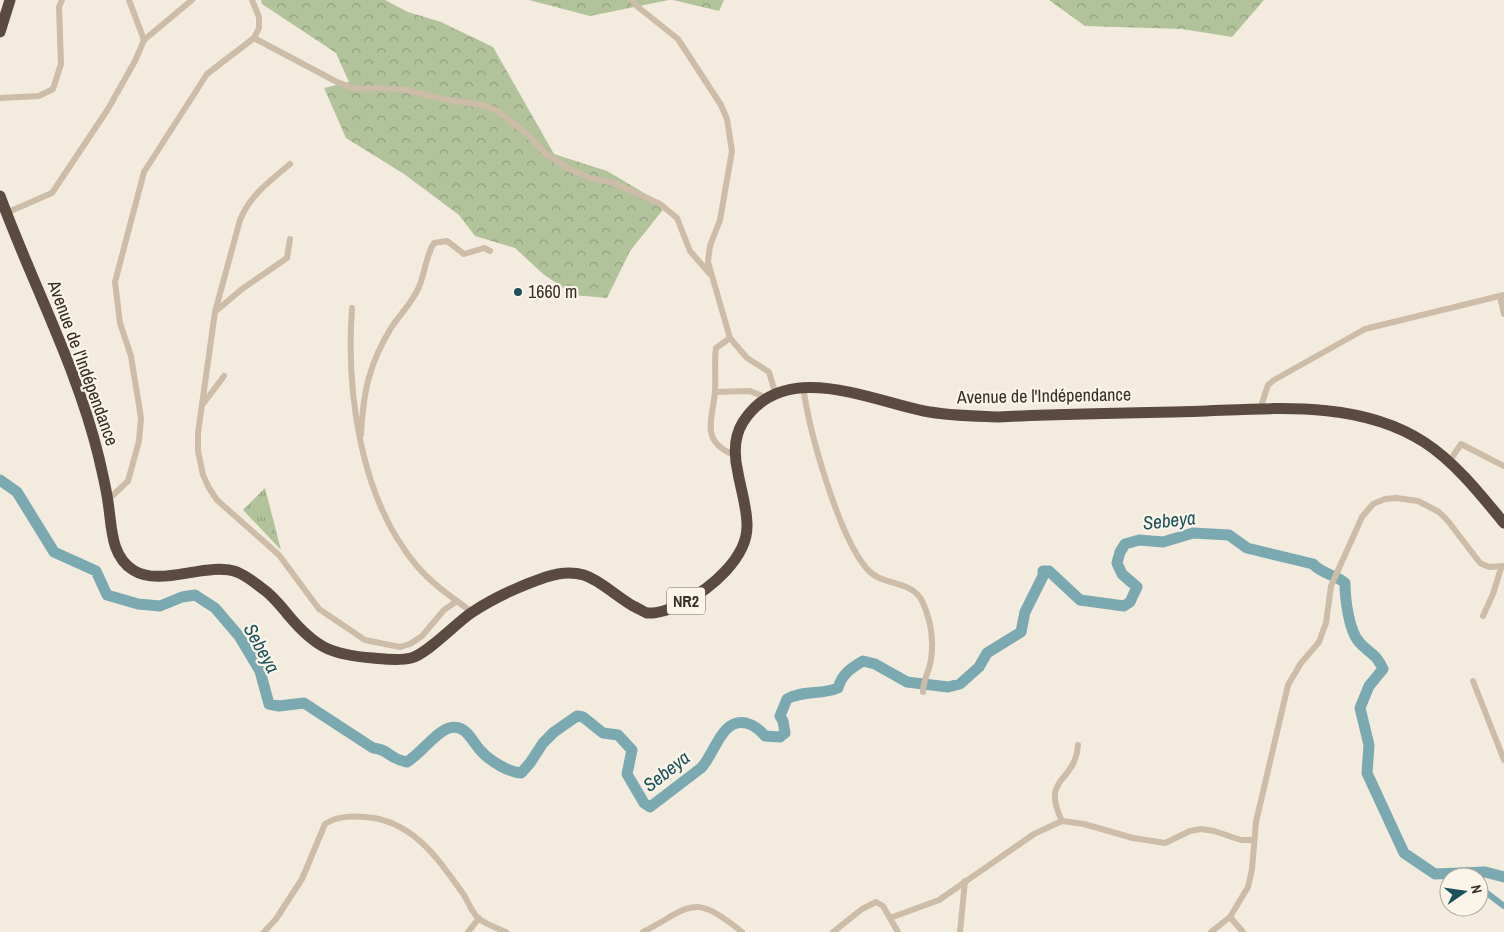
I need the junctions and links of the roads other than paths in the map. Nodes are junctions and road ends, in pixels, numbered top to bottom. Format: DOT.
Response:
graph roads {
  1 [pos="10,0"];
  2 [pos="62,0"];
  3 [pos="129,0"];
  4 [pos="192,0"];
  5 [pos="252,0"];
  6 [pos="632,0"];
  7 [pos="0,32"];
  8 [pos="254,38"];
  9 [pos="144,40"];
  10 [pos="0,98"];
  11 [pos="290,164"];
  12 [pos="0,196"];
  13 [pos="6,213"];
  14 [pos="290,239"];
  15 [pos="490,251"];
  16 [pos="710,274"];
  17 [pos="1502,295"];
  18 [pos="352,308"];
  19 [pos="215,312"];
  20 [pos="1504,314"];
  21 [pos="730,338"];
  22 [pos="224,376"];
  23 [pos="803,386"];
  24 [pos="715,392"];
  25 [pos="771,395"];
  26 [pos="203,405"];
  27 [pos="1260,409"];
  28 [pos="361,448"];
  29 [pos="734,454"];
  30 [pos="1448,462"];
  31 [pos="1504,466"];
  32 [pos="108,500"];
  33 [pos="1504,523"];
  34 [pos="1502,567"];
  35 [pos="457,601"];
  36 [pos="472,612"];
  37 [pos="1483,616"];
  38 [pos="1474,682"];
  39 [pos="923,686"];
  40 [pos="1078,745"];
  41 [pos="1504,760"];
  42 [pos="1062,821"];
  43 [pos="1253,840"];
  44 [pos="966,881"];
  45 [pos="1230,917"];
  46 [pos="479,918"];
  47 [pos="890,918"];
  48 [pos="264,932"];
  49 [pos="468,932"];
  50 [pos="506,932"];
  51 [pos="643,932"];
  52 [pos="742,932"];
  53 [pos="833,932"];
  54 [pos="898,932"];
  55 [pos="960,932"];
  56 [pos="1211,932"];
  57 [pos="1243,932"];
  1 -- 7 [label="highway"];
  2 -- 10 [label="street"];
  3 -- 9 [label="street"];
  4 -- 9 [label="street"];
  5 -- 8 [label="street"];
  6 -- 16 [label="street"];
  8 -- 16 [label="street"];
  8 -- 32 [label="street"];
  9 -- 13 [label="street"];
  11 -- 19 [label="street"];
  12 -- 13 [label="highway, Avenue de l'Indépendance / NR2"];
  13 -- 32 [label="highway, Avenue de l'Indépendance / NR2"];
  14 -- 19 [label="street"];
  15 -- 28 [label="street"];
  16 -- 21 [label="street"];
  17 -- 20 [label="street"];
  17 -- 27 [label="street"];
  18 -- 28 [label="street"];
  19 -- 26 [label="street"];
  21 -- 24 [label="street"];
  21 -- 25 [label="street"];
  22 -- 26 [label="street"];
  23 -- 25 [label="highway, Avenue de l'Indépendance"];
  23 -- 27 [label="highway, Avenue de l'Indépendance"];
  23 -- 39 [label="street"];
  24 -- 25 [label="street"];
  24 -- 29 [label="street"];
  25 -- 29 [label="highway, Avenue de l'Indépendance / NR2"];
  26 -- 35 [label="street"];
  27 -- 30 [label="highway, Avenue de l'Indépendance"];
  28 -- 35 [label="street"];
  29 -- 36 [label="highway, Avenue de l'Indépendance / NR2"];
  30 -- 31 [label="street"];
  30 -- 33 [label="highway, Avenue de l'Indépendance"];
  32 -- 36 [label="highway, Avenue de l'Indépendance / NR2"];
  34 -- 37 [label="street"];
  34 -- 43 [label="street"];
  35 -- 36 [label="street"];
  38 -- 41 [label="street"];
  40 -- 42 [label="street"];
  42 -- 43 [label="street"];
  42 -- 44 [label="street"];
  43 -- 45 [label="street"];
  44 -- 47 [label="street"];
  44 -- 55 [label="street"];
  45 -- 56 [label="street"];
  45 -- 57 [label="street"];
  46 -- 48 [label="street"];
  46 -- 49 [label="street"];
  46 -- 50 [label="street"];
  47 -- 53 [label="street"];
  47 -- 54 [label="street"];
  51 -- 52 [label="street"];
}
